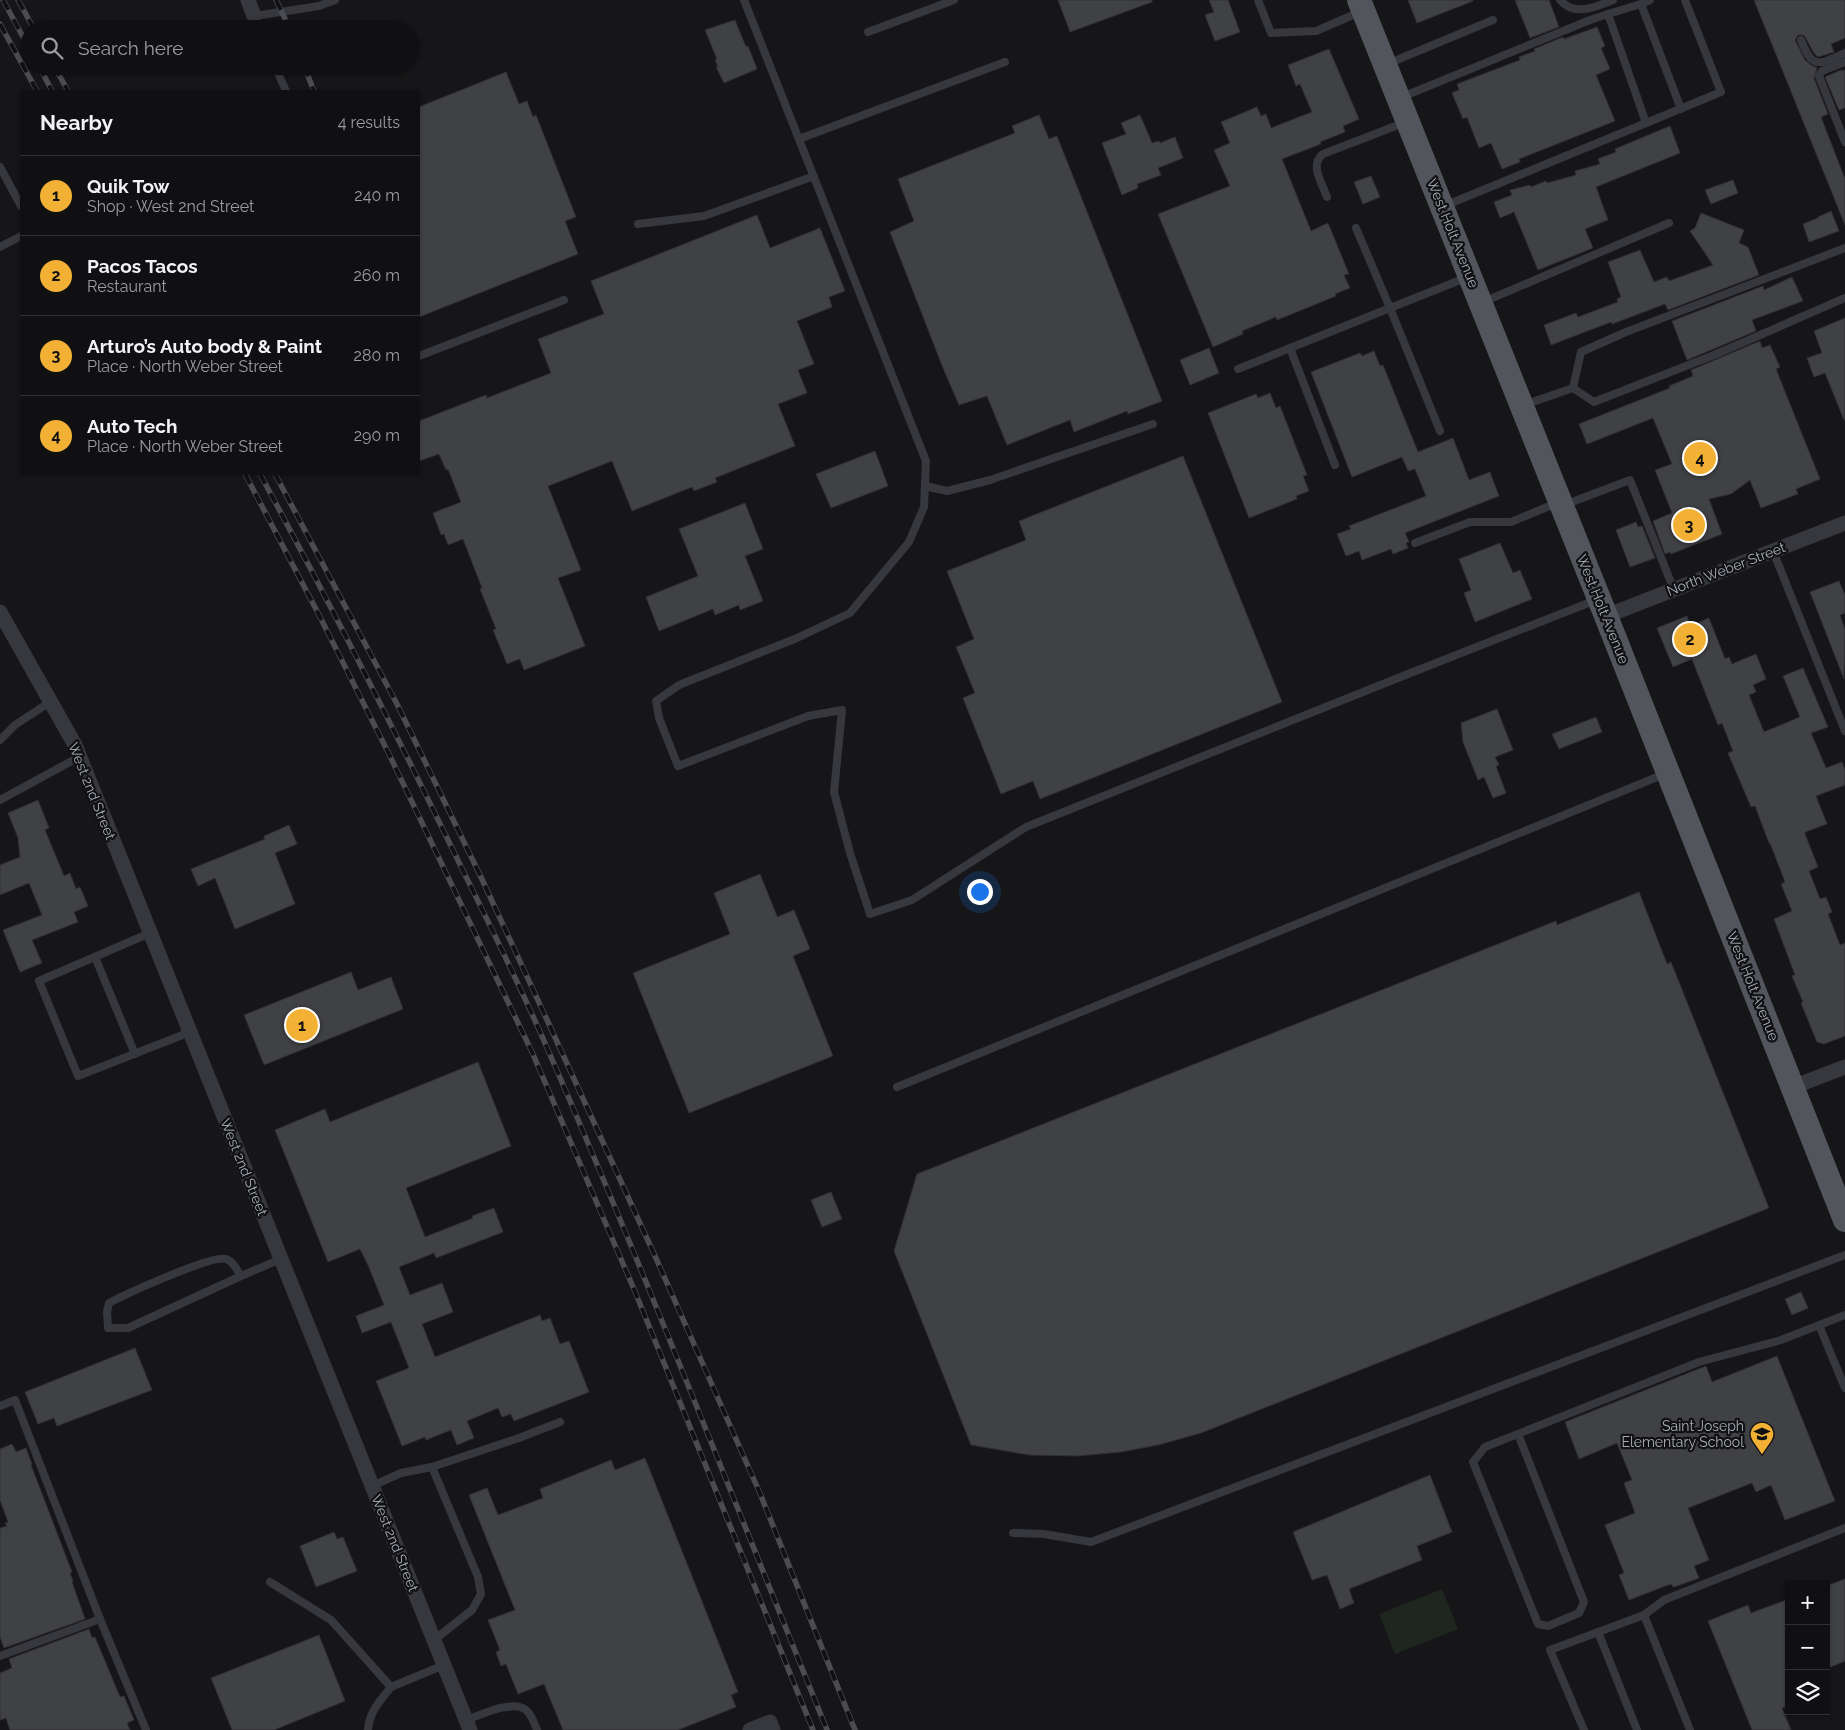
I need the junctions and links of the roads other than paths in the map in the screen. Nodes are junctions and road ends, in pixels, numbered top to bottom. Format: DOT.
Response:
graph roads {
  1 [pos="248,0"];
  2 [pos="335,0"];
  3 [pos="744,0"];
  4 [pos="954,0"];
  5 [pos="1258,0"];
  6 [pos="1560,0"];
  7 [pos="1613,0"];
  8 [pos="1650,0"];
  9 [pos="1685,0"];
  10 [pos="1641,4"];
  11 [pos="1361,5"];
  12 [pos="1608,14"];
  13 [pos="256,20"];
  14 [pos="265,20"];
  15 [pos="1493,20"];
  16 [pos="868,32"];
  17 [pos="1801,40"];
  18 [pos="1845,53"];
  19 [pos="1005,62"];
  20 [pos="1845,62"];
  21 [pos="1385,64"];
  22 [pos="279,75"];
  23 [pos="286,90"];
  24 [pos="1398,98"];
  25 [pos="1681,109"];
  26 [pos="1408,121"];
  27 [pos="1646,123"];
  28 [pos="799,139"];
  29 [pos="1845,142"];
  30 [pos="0,166"];
  31 [pos="814,176"];
  32 [pos="1327,197"];
  33 [pos="20,204"];
  34 [pos="1442,207"];
  35 [pos="1669,223"];
  36 [pos="638,224"];
  37 [pos="1356,228"];
  38 [pos="20,237"];
  39 [pos="0,247"];
  40 [pos="1845,248"];
  41 [pos="1470,276"];
  42 [pos="1845,298"];
  43 [pos="564,300"];
  44 [pos="1481,303"];
  45 [pos="1390,308"];
  46 [pos="1290,348"];
  47 [pos="420,356"];
  48 [pos="1238,369"];
  49 [pos="1573,388"];
  50 [pos="1522,406"];
  51 [pos="1154,424"];
  52 [pos="1440,431"];
  53 [pos="1335,465"];
  54 [pos="925,486"];
  55 [pos="1561,504"];
  56 [pos="1845,523"];
  57 [pos="1415,543"];
  58 [pos="1773,551"];
  59 [pos="1674,590"];
  60 [pos="1603,607"];
  61 [pos="0,612"];
  62 [pos="50,702"];
  63 [pos="0,728"];
  64 [pos="1845,731"];
  65 [pos="2,737"];
  66 [pos="79,757"];
  67 [pos="1668,772"];
  68 [pos="0,800"];
  69 [pos="150,933"];
  70 [pos="95,956"];
  71 [pos="190,1032"];
  72 [pos="135,1054"];
  73 [pos="1845,1067"];
  74 [pos="897,1087"];
  75 [pos="1793,1087"];
  76 [pos="1845,1220"];
  77 [pos="1845,1255"];
  78 [pos="281,1260"];
  79 [pos="241,1276"];
  80 [pos="1845,1315"];
  81 [pos="1819,1325"];
  82 [pos="1845,1388"];
  83 [pos="0,1406"];
  84 [pos="560,1422"];
  85 [pos="1518,1434"];
  86 [pos="432,1467"];
  87 [pos="372,1486"];
  88 [pos="1845,1528"];
  89 [pos="1013,1533"];
  90 [pos="270,1582"];
  91 [pos="1644,1614"];
  92 [pos="100,1620"];
  93 [pos="1598,1632"];
  94 [pos="434,1640"];
  95 [pos="0,1656"];
  96 [pos="444,1665"];
  97 [pos="391,1687"];
  98 [pos="468,1725"];
  99 [pos="771,1726"];
  100 [pos="146,1730"];
  101 [pos="368,1730"];
  102 [pos="537,1730"];
  103 [pos="750,1730"];
  104 [pos="1584,1730"];
  105 [pos="1637,1730"];
  106 [pos="1690,1730"];
  1 -- 13 [label="street"];
  2 -- 14 [label="lane"];
  3 -- 28 [label="lane"];
  4 -- 16 [label="lane"];
  5 -- 11 [label="lane"];
  6 -- 7 [label="lane"];
  8 -- 10 [label="lane"];
  9 -- 25 [label="lane"];
  10 -- 12 [label="lane"];
  10 -- 25 [label="lane"];
  11 -- 21 [label="main road, West Holt Avenue"];
  12 -- 24 [label="lane"];
  12 -- 27 [label="lane"];
  15 -- 21 [label="lane"];
  17 -- 18 [label="lane"];
  19 -- 28 [label="lane"];
  20 -- 29 [label="lane"];
  21 -- 24 [label="main road, West Holt Avenue"];
  22 -- 23 [label="lane"];
  24 -- 26 [label="main road, West Holt Avenue"];
  25 -- 27 [label="lane"];
  26 -- 32 [label="lane"];
  26 -- 34 [label="main road, West Holt Avenue"];
  27 -- 34 [label="lane"];
  28 -- 31 [label="lane"];
  30 -- 33 [label="lane"];
  31 -- 36 [label="lane"];
  31 -- 54 [label="lane"];
  34 -- 41 [label="main road, West Holt Avenue"];
  35 -- 44 [label="lane"];
  37 -- 45 [label="lane"];
  38 -- 39 [label="lane"];
  40 -- 49 [label="lane"];
  41 -- 44 [label="main road, West Holt Avenue"];
  41 -- 45 [label="lane"];
  42 -- 49 [label="lane"];
  43 -- 47 [label="lane"];
  44 -- 50 [label="main road, West Holt Avenue"];
  45 -- 46 [label="lane"];
  45 -- 52 [label="lane"];
  46 -- 48 [label="lane"];
  46 -- 53 [label="lane"];
  49 -- 50 [label="lane"];
  50 -- 55 [label="main road, West Holt Avenue"];
  51 -- 54 [label="lane"];
  54 -- 60 [label="lane"];
  55 -- 57 [label="lane"];
  55 -- 59 [label="lane"];
  55 -- 60 [label="main road, West Holt Avenue"];
  56 -- 58 [label="street, North Weber Street"];
  58 -- 59 [label="street, North Weber Street"];
  58 -- 64 [label="lane"];
  59 -- 60 [label="street, North Weber Street"];
  60 -- 67 [label="main road, West Holt Avenue"];
  61 -- 62 [label="street, West 2nd Street"];
  62 -- 65 [label="lane"];
  62 -- 66 [label="street, West 2nd Street"];
  63 -- 65 [label="lane"];
  66 -- 68 [label="lane"];
  66 -- 69 [label="street, West 2nd Street"];
  67 -- 74 [label="lane"];
  67 -- 75 [label="main road, West Holt Avenue"];
  69 -- 70 [label="lane"];
  69 -- 71 [label="street, West 2nd Street"];
  70 -- 72 [label="lane"];
  70 -- 72 [label="lane"];
  71 -- 72 [label="lane"];
  71 -- 78 [label="street, West 2nd Street"];
  73 -- 75 [label="street"];
  75 -- 76 [label="main road, West Holt Avenue"];
  77 -- 89 [label="lane"];
  78 -- 79 [label="lane"];
  78 -- 87 [label="street, West 2nd Street"];
  79 -- 79 [label="lane"];
  80 -- 81 [label="lane"];
  81 -- 82 [label="lane"];
  81 -- 85 [label="lane"];
  83 -- 92 [label="lane"];
  84 -- 86 [label="lane"];
  85 -- 85 [label="lane"];
  86 -- 87 [label="lane"];
  86 -- 94 [label="lane"];
  87 -- 94 [label="street, West 2nd Street"];
  88 -- 91 [label="lane"];
  90 -- 97 [label="lane"];
  91 -- 93 [label="lane"];
  91 -- 106 [label="lane"];
  92 -- 95 [label="lane"];
  92 -- 100 [label="lane"];
  93 -- 104 [label="lane"];
  93 -- 105 [label="lane"];
  94 -- 96 [label="street, West 2nd Street"];
  96 -- 97 [label="lane"];
  96 -- 98 [label="street, West 2nd Street"];
  97 -- 101 [label="lane"];
  98 -- 102 [label="lane"];
  99 -- 103 [label="street"];
}
